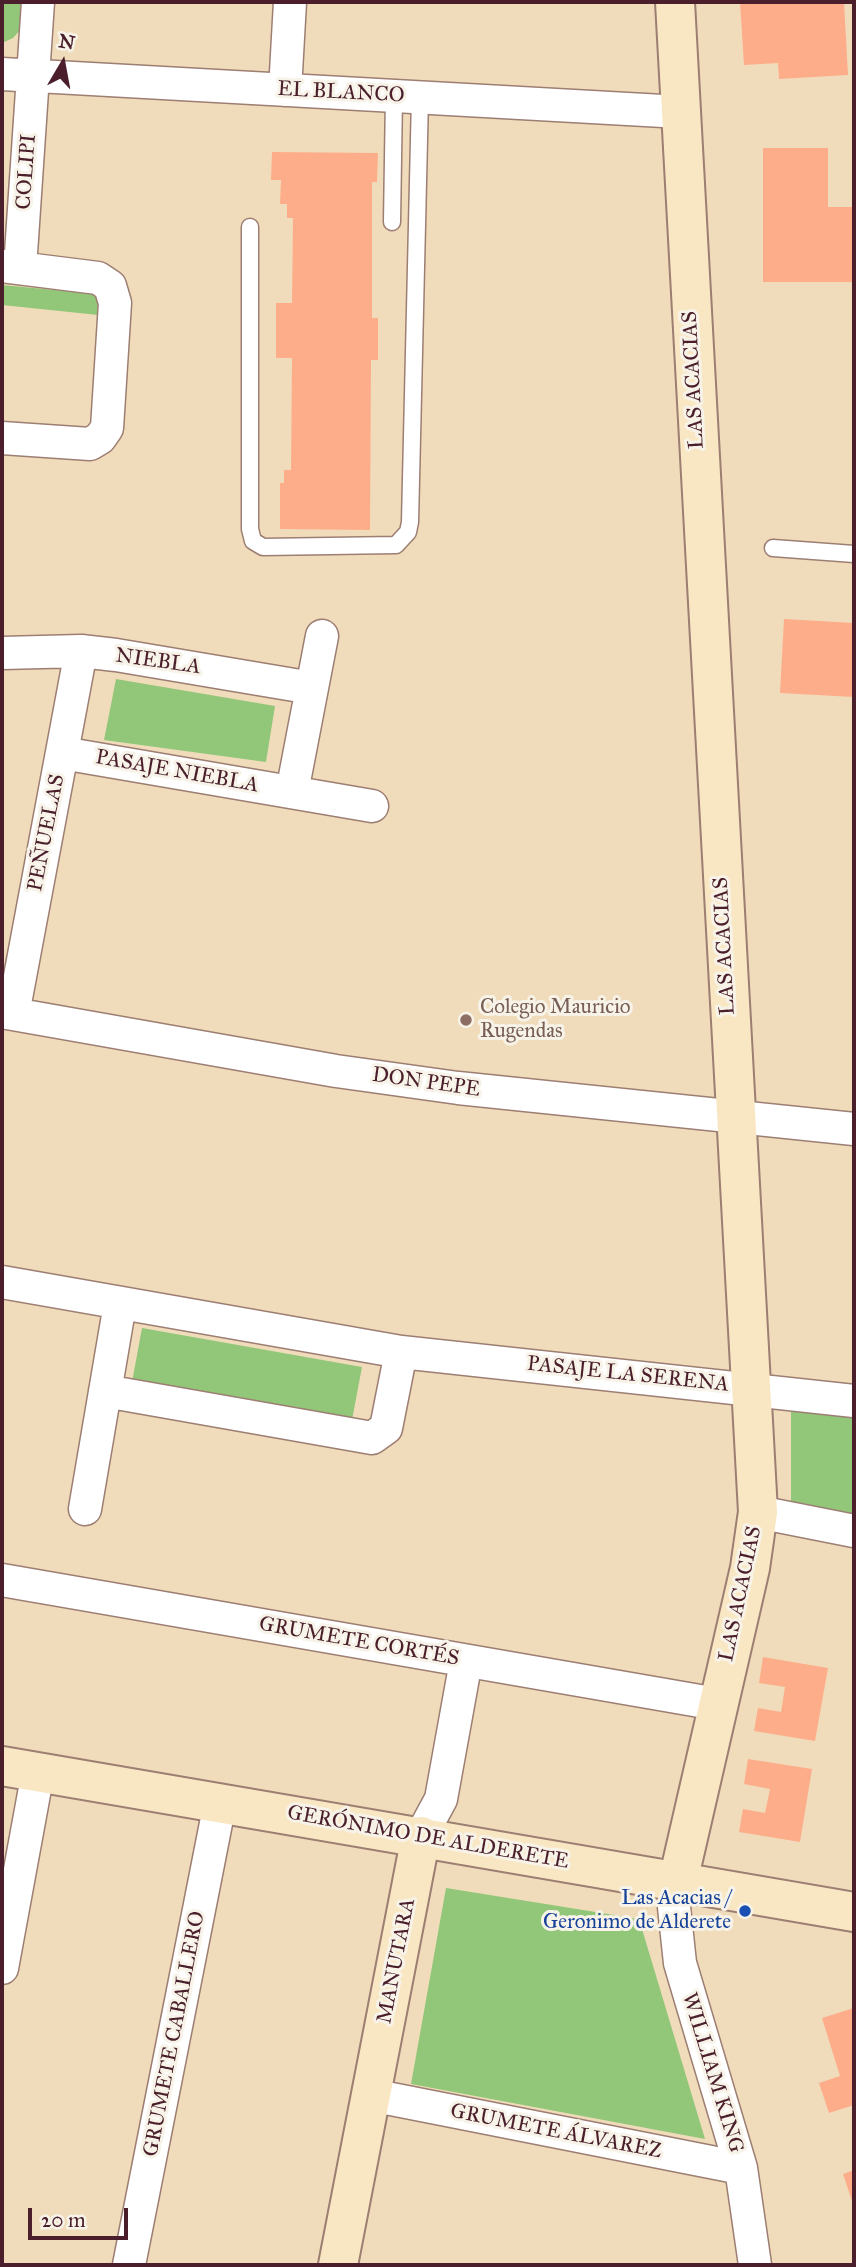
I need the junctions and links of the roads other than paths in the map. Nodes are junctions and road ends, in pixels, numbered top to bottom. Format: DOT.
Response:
graph roads {
  1 [pos="38,2"];
  2 [pos="290,2"];
  3 [pos="675,2"];
  4 [pos="2,74"];
  5 [pos="34,76"];
  6 [pos="285,90"];
  7 [pos="407,96"];
  8 [pos="681,112"];
  9 [pos="392,222"];
  10 [pos="250,227"];
  11 [pos="11,267"];
  12 [pos="2,438"];
  13 [pos="773,548"];
  14 [pos="854,554"];
  15 [pos="322,636"];
  16 [pos="81,651"];
  17 [pos="2,653"];
  18 [pos="312,688"];
  19 [pos="62,753"];
  20 [pos="292,792"];
  21 [pos="372,806"];
  22 [pos="7,1013"];
  23 [pos="735,1116"];
  24 [pos="854,1129"];
  25 [pos="2,1282"];
  26 [pos="120,1304"];
  27 [pos="401,1352"];
  28 [pos="752,1388"];
  29 [pos="105,1391"];
  30 [pos="854,1401"];
  31 [pos="86,1509"];
  32 [pos="758,1512"];
  33 [pos="854,1531"];
  34 [pos="2,1580"];
  35 [pos="466,1661"];
  36 [pos="717,1704"];
  37 [pos="20,1769"];
  38 [pos="220,1803"];
  39 [pos="421,1836"];
  40 [pos="678,1881"];
  41 [pos="854,1912"];
  42 [pos="2,1968"];
  43 [pos="371,2095"];
  44 [pos="741,2168"];
  45 [pos="129,2265"];
  46 [pos="338,2265"];
  47 [pos="755,2265"];
  1 -- 5 [label="street, COLIPI"];
  2 -- 6 [label="street"];
  3 -- 8 [label="main road, LAS ACACIAS"];
  4 -- 5 [label="street, EL BLANCO"];
  5 -- 6 [label="street, EL BLANCO"];
  5 -- 11 [label="street, COLIPI"];
  6 -- 7 [label="street, EL BLANCO"];
  7 -- 8 [label="street, EL BLANCO"];
  7 -- 9 [label="lane"];
  7 -- 10 [label="lane"];
  8 -- 23 [label="main road, LAS ACACIAS"];
  11 -- 12 [label="street, COLIPI"];
  13 -- 14 [label="lane"];
  15 -- 18 [label="street"];
  16 -- 17 [label="street, NIEBLA"];
  16 -- 18 [label="street, NIEBLA"];
  16 -- 19 [label="street, PEÑUELAS"];
  18 -- 20 [label="street"];
  19 -- 20 [label="street, PASAJE NIEBLA"];
  19 -- 22 [label="street, PEÑUELAS"];
  20 -- 21 [label="street, PASAJE NIEBLA"];
  22 -- 23 [label="street, DON PEPE"];
  23 -- 24 [label="street, DON PEPE"];
  23 -- 28 [label="main road, LAS ACACIAS"];
  25 -- 26 [label="street, PASAJE LA SERENA"];
  26 -- 27 [label="street, PASAJE LA SERENA"];
  26 -- 29 [label="street"];
  27 -- 28 [label="street, PASAJE LA SERENA"];
  27 -- 29 [label="street"];
  28 -- 30 [label="street, PASAJE LA SERENA"];
  28 -- 32 [label="main road, LAS ACACIAS"];
  29 -- 31 [label="street"];
  32 -- 33 [label="street"];
  32 -- 36 [label="main road, LAS ACACIAS"];
  34 -- 35 [label="street, GRUMETE CORTÉS"];
  35 -- 36 [label="street, GRUMETE CORTÉS"];
  35 -- 39 [label="street, MANUTARA"];
  36 -- 40 [label="main road, LAS ACACIAS"];
  37 -- 38 [label="main road, GERÓNIMO DE ALDERETE"];
  37 -- 42 [label="street"];
  38 -- 39 [label="main road, GERÓNIMO DE ALDERETE"];
  38 -- 45 [label="street, GRUMETE CABALLERO"];
  39 -- 40 [label="main road, GERÓNIMO DE ALDERETE"];
  39 -- 43 [label="main road, MANUTARA"];
  40 -- 41 [label="main road, GERÓNIMO DE ALDERETE"];
  40 -- 44 [label="street, WILLIAM KING"];
  43 -- 44 [label="street, GRUMETE ÁLVAREZ"];
  43 -- 46 [label="main road, MANUTARA"];
  44 -- 47 [label="street, WILLIAM KING"];
}
